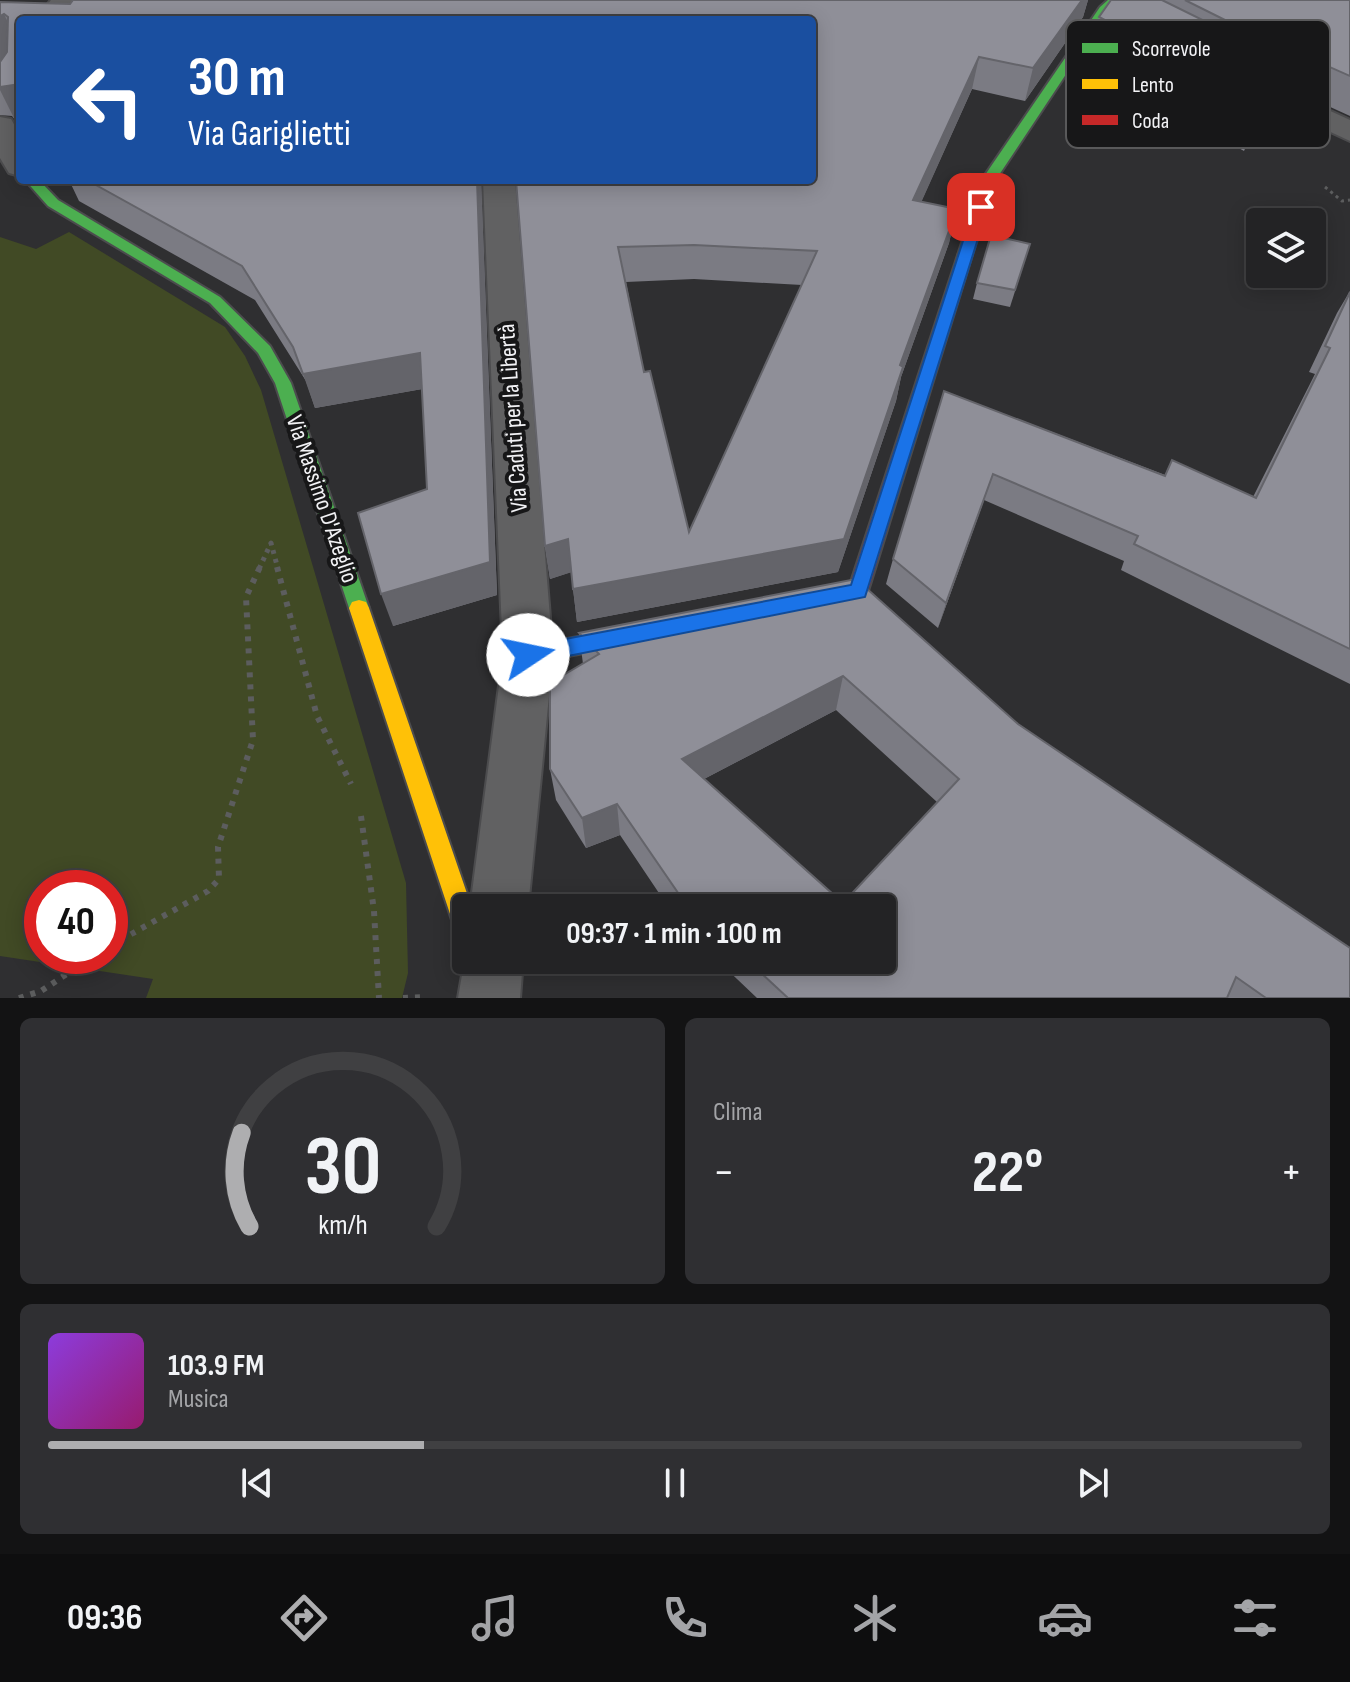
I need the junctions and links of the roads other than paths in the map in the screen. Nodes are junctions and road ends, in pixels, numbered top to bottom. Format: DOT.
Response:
graph roads {
  1 [pos="1066,69"];
  2 [pos="1330,122"];
  3 [pos="0,126"];
  4 [pos="1350,132"];
  5 [pos="16,158"];
  6 [pos="36,184"];
  7 [pos="499,184"];
  8 [pos="783,606"];
  9 [pos="663,629"];
  10 [pos="528,655"];
  11 [pos="455,894"];
  12 [pos="501,894"];
  1 -- 8 [label="street"];
  2 -- 4 [label="street"];
  3 -- 5 [label="street"];
  6 -- 11 [label="street, Via Massimo D'Azeglio"];
  7 -- 10 [label="street, Via Caduti per la Libertà"];
  9 -- 10 [label="street"];
  10 -- 12 [label="street, Via Caduti per la Libertà"];
}
